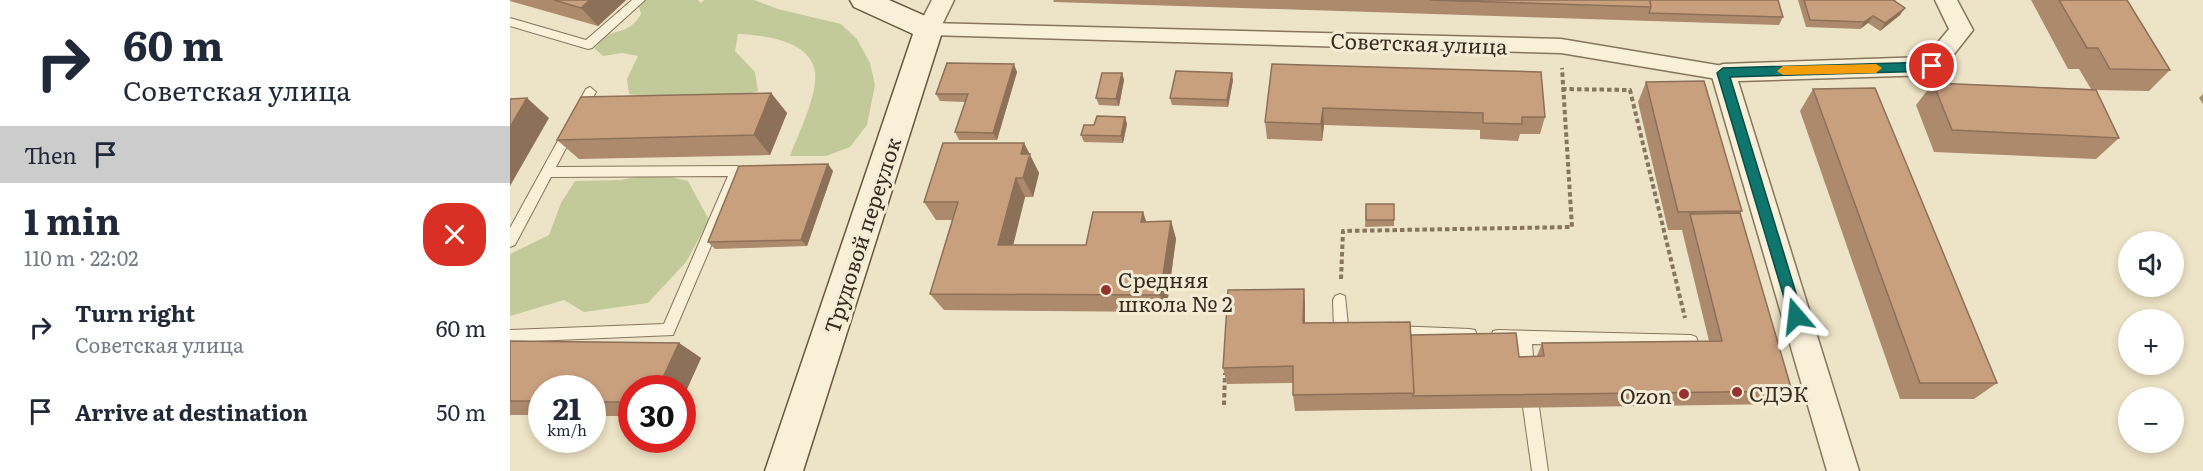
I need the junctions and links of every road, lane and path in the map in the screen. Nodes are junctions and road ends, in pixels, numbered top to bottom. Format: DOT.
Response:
graph roads {
  1 [pos="639,0"];
  2 [pos="864,0"];
  3 [pos="943,0"];
  4 [pos="1946,0"];
  5 [pos="510,22"];
  6 [pos="929,29"];
  7 [pos="1561,46"];
  8 [pos="1723,73"];
  9 [pos="1562,89"];
  10 [pos="590,92"];
  11 [pos="547,172"];
  12 [pos="510,241"];
  13 [pos="1340,300"];
  14 [pos="510,336"];
  15 [pos="1524,336"];
  16 [pos="1691,342"];
  17 [pos="1225,370"];
  18 [pos="1527,370"];
  19 [pos="1224,405"];
  20 [pos="1531,407"];
  21 [pos="784,471"];
  22 [pos="1540,471"];
  23 [pos="1843,471"];
  1 -- 5 [label="lane"];
  2 -- 6 [label="main road, Советская улица"];
  3 -- 6 [label="street, Трудовой переулок"];
  4 -- 8 [label="street, Советская улица"];
  6 -- 7 [label="street, Советская улица"];
  6 -- 21 [label="main road, Трудовой переулок"];
  7 -- 8 [label="street, Советская улица"];
  7 -- 9 [label="path"];
  8 -- 23 [label="street"];
  9 -- 13 [label="path"];
  9 -- 16 [label="path"];
  10 -- 11 [label="lane"];
  11 -- 12 [label="lane"];
  11 -- 14 [label="lane"];
  13 -- 15 [label="lane"];
  15 -- 16 [label="lane"];
  15 -- 18 [label="lane"];
  17 -- 19 [label="path"];
  20 -- 22 [label="lane"];
}
